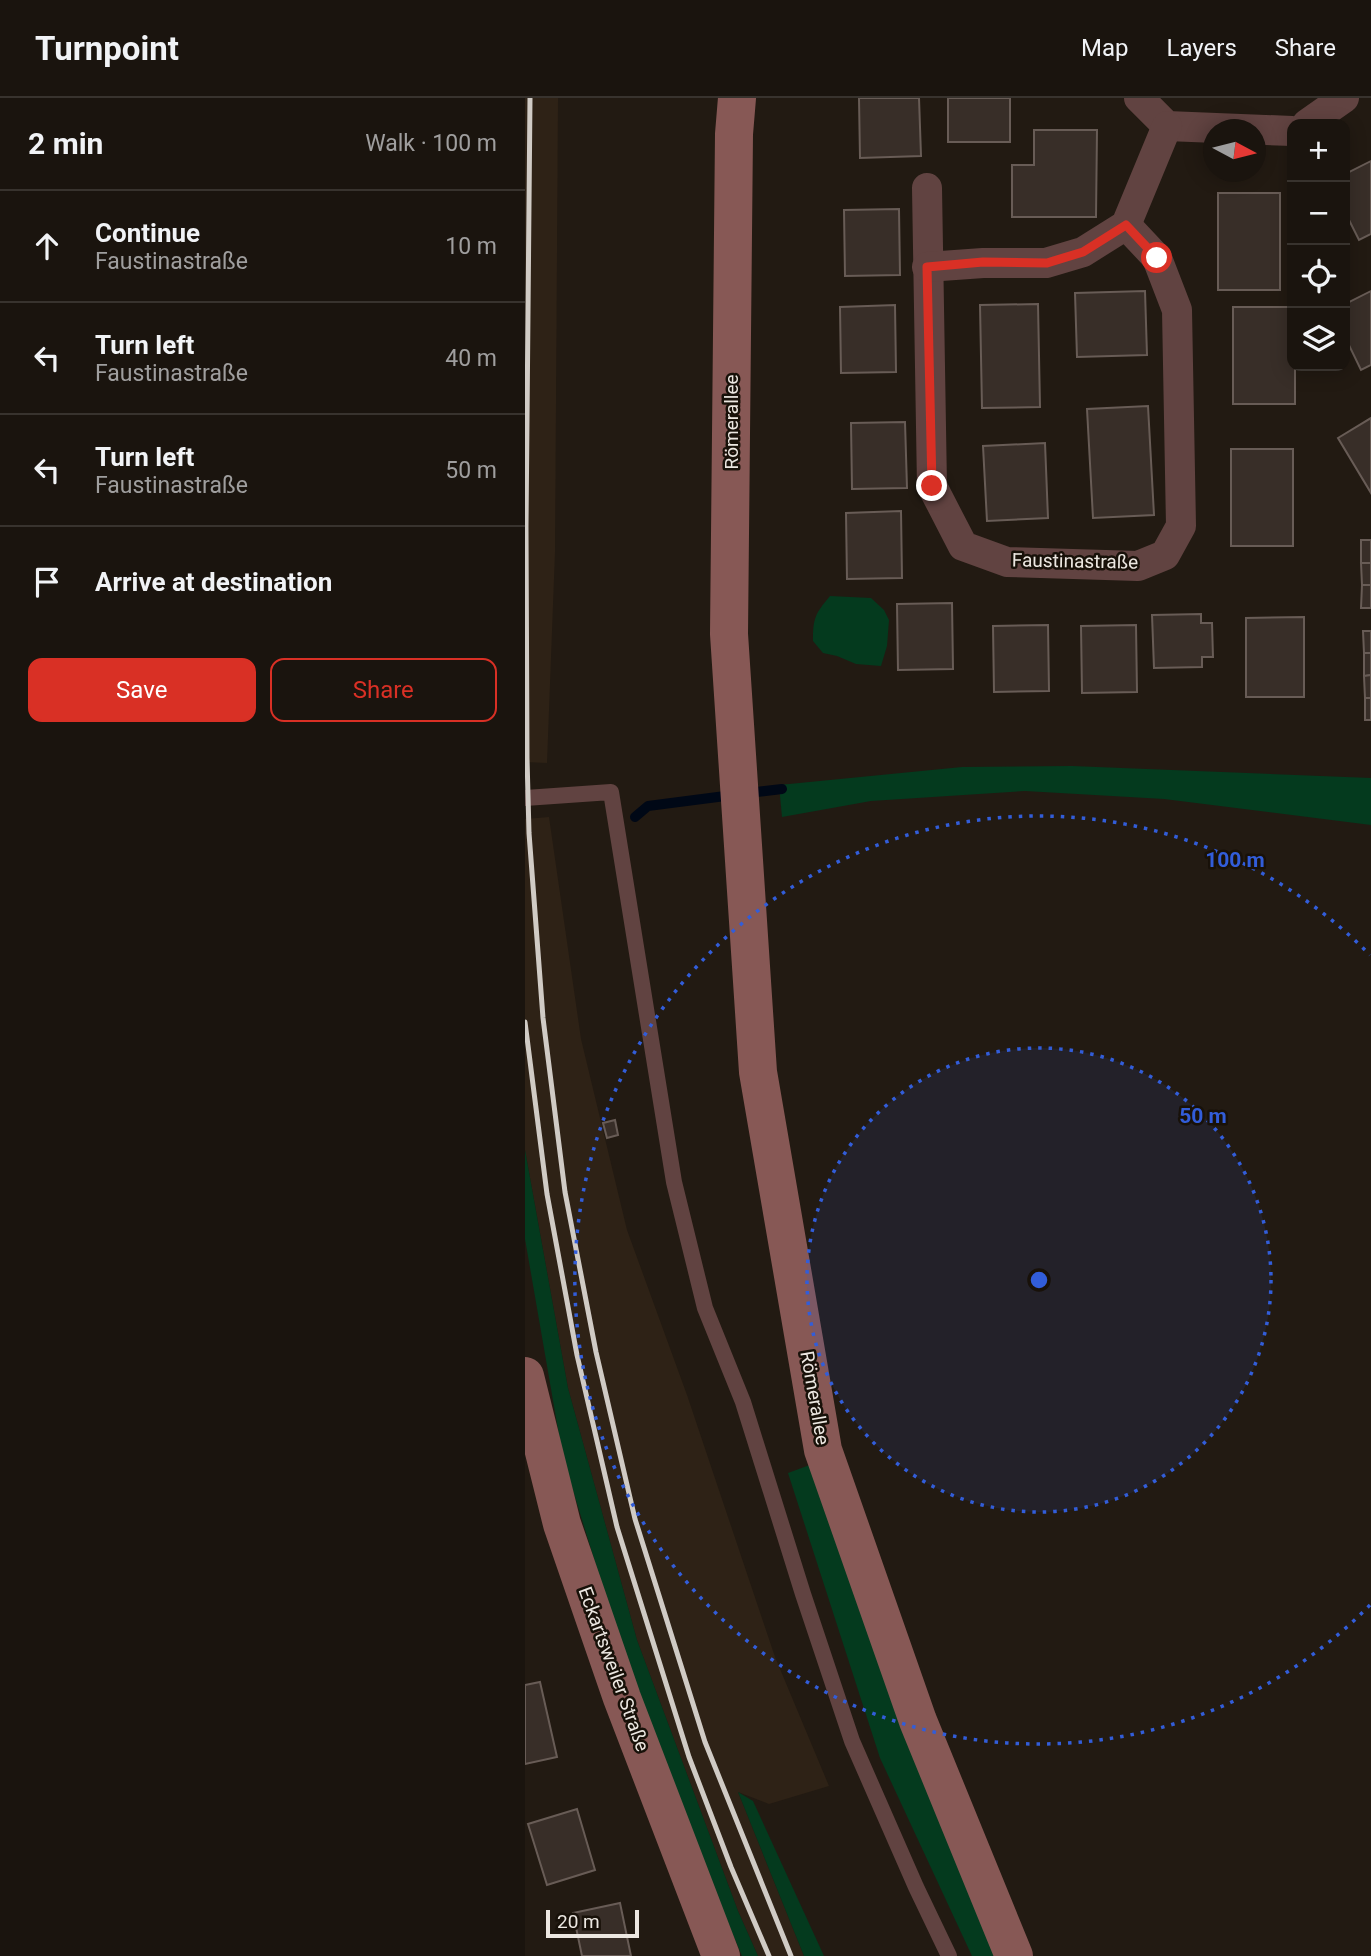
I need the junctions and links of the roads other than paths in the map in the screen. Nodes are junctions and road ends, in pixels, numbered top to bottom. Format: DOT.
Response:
graph roads {
  1 [pos="737,98"];
  2 [pos="1139,98"];
  3 [pos="1344,98"];
  4 [pos="1314,119"];
  5 [pos="1167,126"];
  6 [pos="1287,131"];
  7 [pos="927,188"];
  8 [pos="1126,225"];
  9 [pos="927,267"];
  10 [pos="525,798"];
  11 [pos="525,1376"];
  12 [pos="721,1956"];
  13 [pos="949,1956"];
  14 [pos="1014,1956"];
  1 -- 14 [label="street, Römerallee"];
  2 -- 5 [label="street"];
  3 -- 4 [label="street"];
  5 -- 6 [label="street"];
  5 -- 8 [label="street"];
  7 -- 9 [label="street, Faustinastraße"];
  8 -- 9 [label="street"];
  8 -- 9 [label="street, Faustinastraße"];
  10 -- 13 [label="lane"];
  11 -- 12 [label="street, Eckartsweiler Straße"];
}
